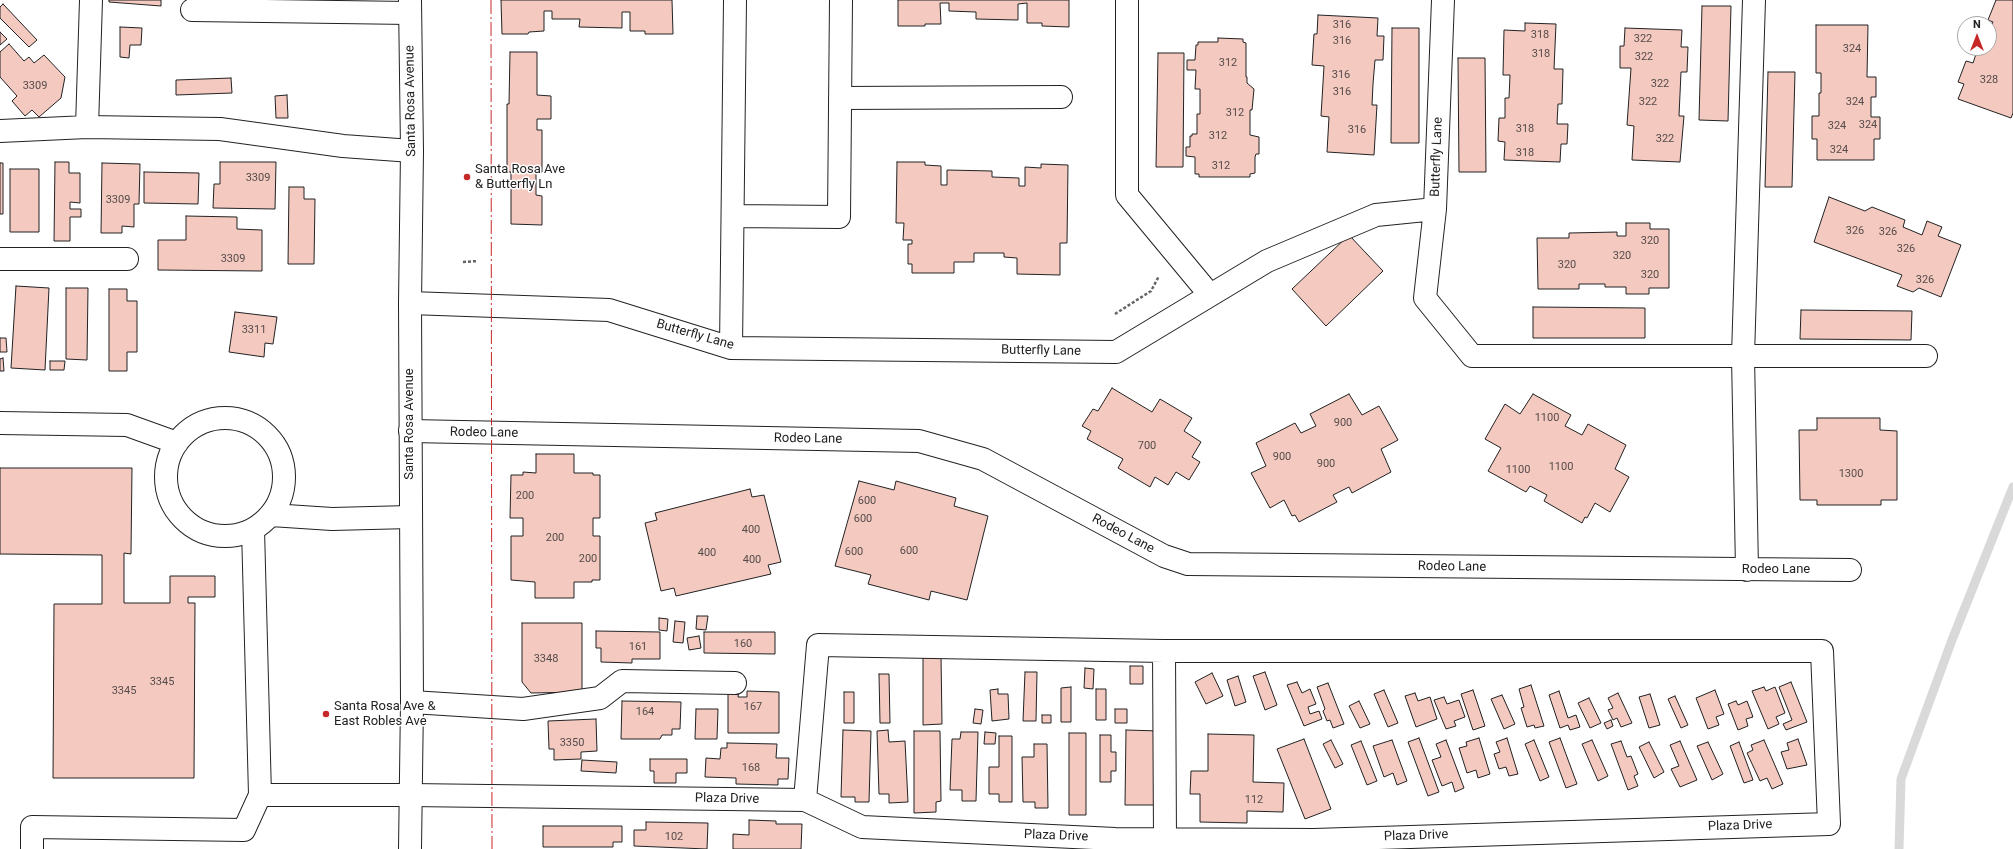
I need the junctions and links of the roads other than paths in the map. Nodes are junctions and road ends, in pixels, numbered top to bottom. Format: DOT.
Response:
graph roads {
  1 [pos="91,0"];
  2 [pos="735,0"];
  3 [pos="841,0"];
  4 [pos="1126,0"];
  5 [pos="1443,0"];
  6 [pos="1754,0"];
  7 [pos="410,7"];
  8 [pos="192,10"];
  9 [pos="1061,97"];
  10 [pos="840,98"];
  11 [pos="87,127"];
  12 [pos="0,131"];
  13 [pos="412,151"];
  14 [pos="1435,208"];
  15 [pos="733,216"];
  16 [pos="0,259"];
  17 [pos="127,259"];
  18 [pos="1210,295"];
  19 [pos="410,303"];
  20 [pos="731,348"];
  21 [pos="1743,356"];
  22 [pos="1926,356"];
  23 [pos="0,423"];
  24 [pos="410,431"];
  25 [pos="177,443"];
  26 [pos="271,515"];
  27 [pos="410,517"];
  28 [pos="253,529"];
  29 [pos="1747,570"];
  30 [pos="1850,570"];
  31 [pos="1164,651"];
  32 [pos="735,683"];
  33 [pos="412,702"];
  34 [pos="260,795"];
  35 [pos="410,795"];
  36 [pos="805,800"];
  37 [pos="1165,839"];
  38 [pos="32,849"];
  39 [pos="410,849"];
  1 -- 11 [label="street"];
  2 -- 15 [label="street"];
  3 -- 10 [label="street"];
  4 -- 18 [label="street"];
  5 -- 14 [label="street, Butterfly Lane"];
  6 -- 21 [label="street"];
  7 -- 8 [label="street"];
  7 -- 13 [label="street, Santa Rosa Avenue"];
  9 -- 10 [label="street"];
  10 -- 15 [label="street"];
  11 -- 12 [label="street"];
  11 -- 13 [label="street"];
  13 -- 19 [label="street, Santa Rosa Avenue"];
  14 -- 18 [label="street, Butterfly Lane"];
  14 -- 21 [label="street"];
  15 -- 20 [label="street"];
  16 -- 17 [label="street"];
  18 -- 20 [label="street, Butterfly Lane"];
  19 -- 20 [label="street, Butterfly Lane"];
  19 -- 24 [label="street, Santa Rosa Avenue"];
  21 -- 22 [label="street"];
  21 -- 29 [label="street"];
  23 -- 25 [label="street"];
  24 -- 27 [label="street, Santa Rosa Avenue"];
  24 -- 29 [label="street, Rodeo Lane"];
  25 -- 26 [label="street"];
  25 -- 28 [label="street"];
  26 -- 27 [label="street"];
  26 -- 28 [label="street"];
  27 -- 33 [label="street, Santa Rosa Avenue"];
  28 -- 34 [label="street"];
  29 -- 30 [label="street, Rodeo Lane"];
  31 -- 36 [label="street"];
  31 -- 37 [label="street"];
  31 -- 37 [label="street, Plaza Drive"];
  32 -- 33 [label="street"];
  33 -- 35 [label="street, Santa Rosa Avenue"];
  34 -- 35 [label="street, Plaza Drive"];
  34 -- 38 [label="street"];
  35 -- 36 [label="street, Plaza Drive"];
  35 -- 39 [label="street, Santa Rosa Avenue"];
  36 -- 37 [label="street, Plaza Drive"];
}
